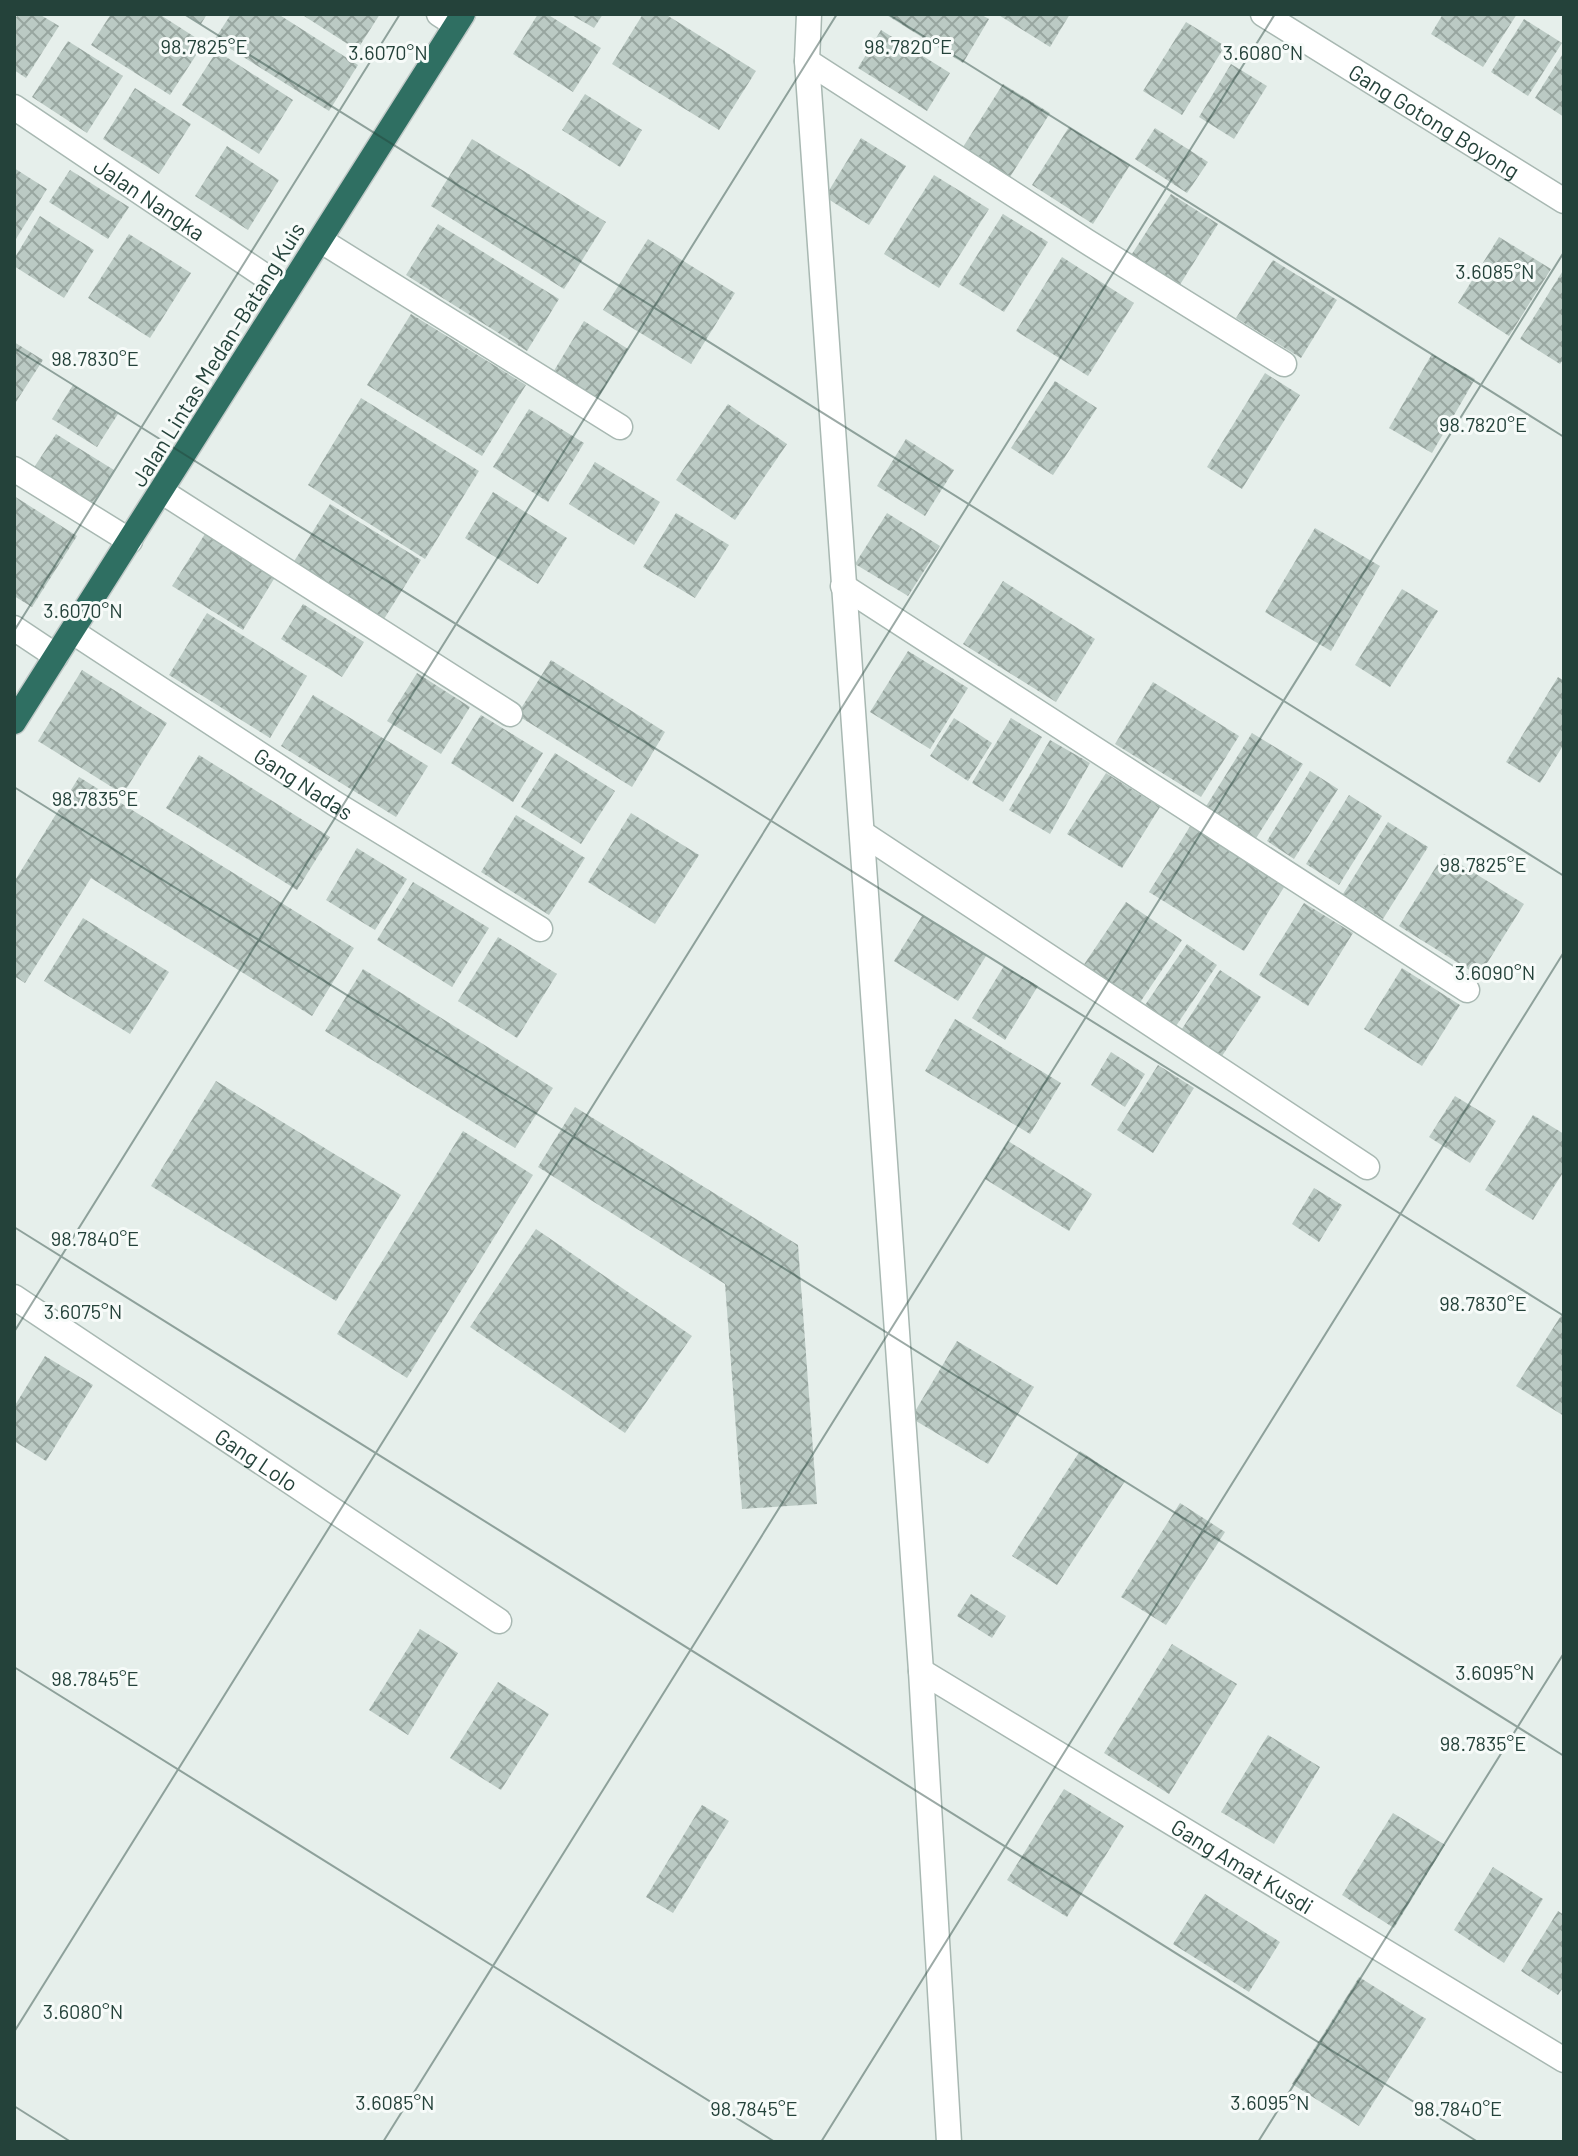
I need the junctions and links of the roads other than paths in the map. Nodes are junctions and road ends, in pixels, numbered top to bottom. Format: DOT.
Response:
graph roads {
  1 [pos="809,14"];
  2 [pos="1263,14"];
  3 [pos="453,18"];
  4 [pos="807,61"];
  5 [pos="14,107"];
  6 [pos="1564,201"];
  7 [pos="320,240"];
  8 [pos="287,291"];
  9 [pos="1284,364"];
  10 [pos="620,427"];
  11 [pos="14,469"];
  12 [pos="161,491"];
  13 [pos="130,541"];
  14 [pos="843,586"];
  15 [pos="14,628"];
  16 [pos="73,632"];
  17 [pos="56,656"];
  18 [pos="510,714"];
  19 [pos="14,722"];
  20 [pos="862,833"];
  21 [pos="540,929"];
  22 [pos="1467,990"];
  23 [pos="1367,1167"];
  24 [pos="14,1297"];
  25 [pos="499,1621"];
  26 [pos="921,1671"];
  27 [pos="1564,2060"];
  28 [pos="949,2142"];
  1 -- 4 [label="street"];
  2 -- 6 [label="street, Gang Gotong Boyong"];
  3 -- 7 [label="highway, Jalan Lintas Medan–Batang Kuis"];
  4 -- 9 [label="street"];
  4 -- 14 [label="street"];
  5 -- 8 [label="street, Jalan Nangka"];
  7 -- 8 [label="highway, Jalan Lintas Medan–Batang Kuis"];
  7 -- 10 [label="street"];
  8 -- 12 [label="highway, Jalan Lintas Medan–Batang Kuis"];
  11 -- 13 [label="street"];
  12 -- 13 [label="highway, Jalan Lintas Medan–Batang Kuis"];
  12 -- 18 [label="street"];
  13 -- 16 [label="highway, Jalan Lintas Medan–Batang Kuis"];
  14 -- 20 [label="street"];
  14 -- 22 [label="street"];
  15 -- 17 [label="street"];
  16 -- 17 [label="highway, Jalan Lintas Medan–Batang Kuis"];
  16 -- 21 [label="street, Gang Nadas"];
  17 -- 19 [label="highway, Jalan Lintas Medan–Batang Kuis"];
  20 -- 23 [label="street"];
  20 -- 26 [label="street"];
  24 -- 25 [label="street, Gang Lolo"];
  26 -- 27 [label="street, Gang Amat Kusdi"];
  26 -- 28 [label="street"];
}
